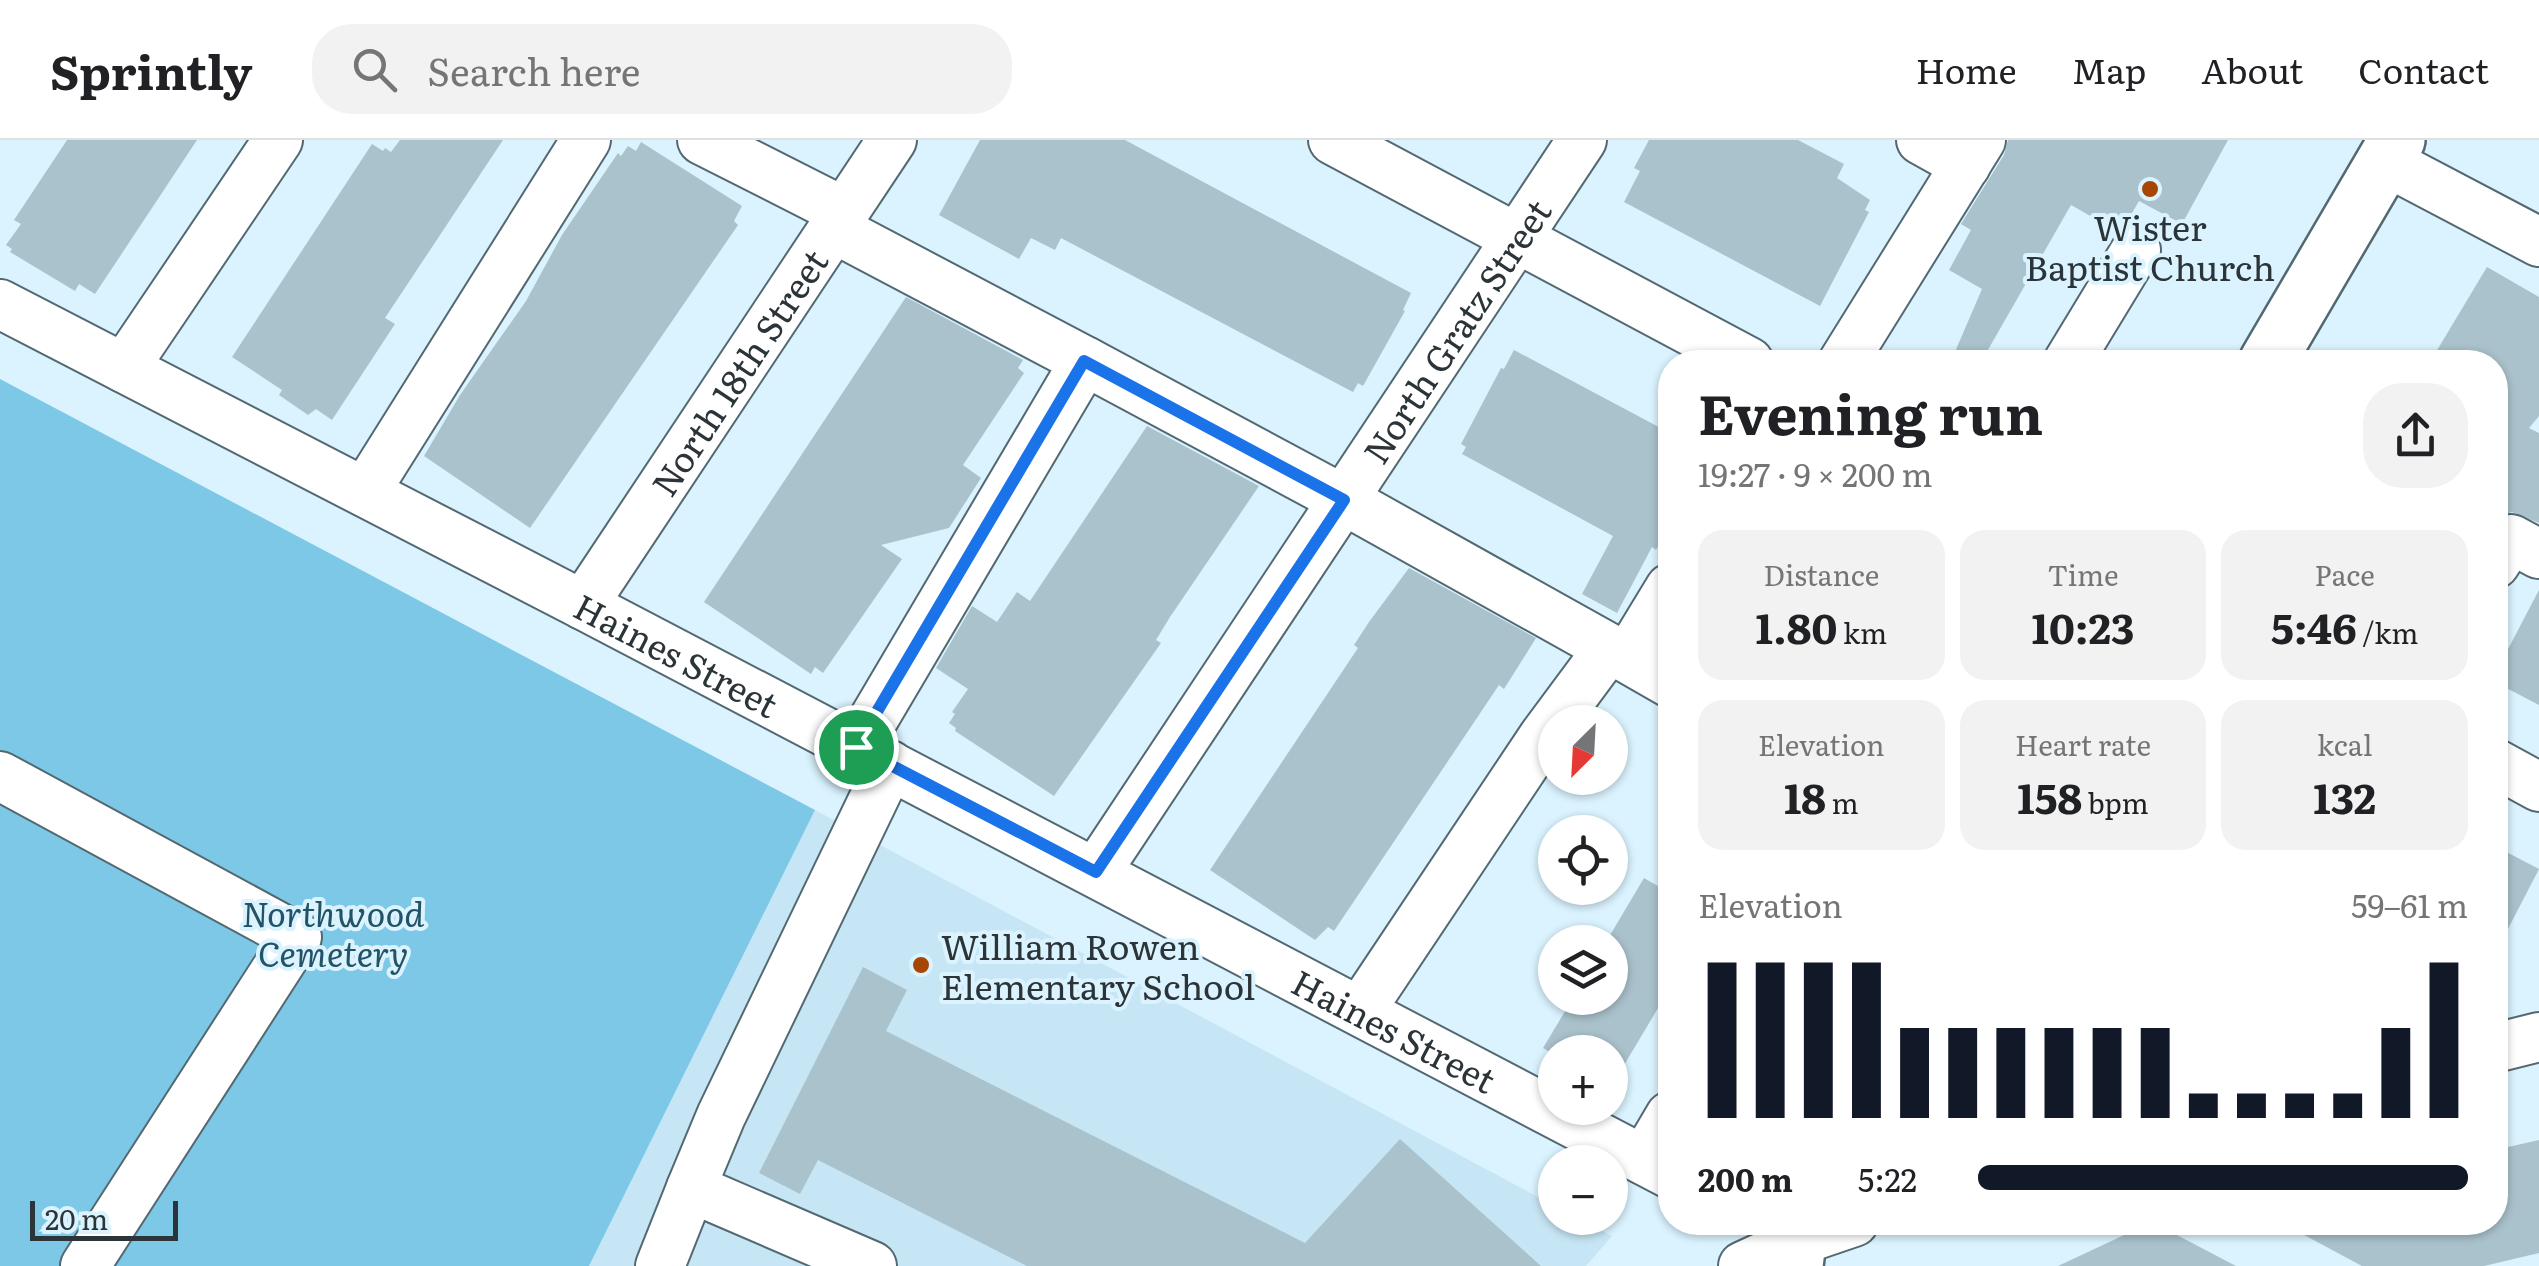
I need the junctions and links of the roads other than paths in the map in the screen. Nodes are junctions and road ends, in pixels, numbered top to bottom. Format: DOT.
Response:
graph roads {
  1 [pos="278,140"];
  2 [pos="586,140"];
  3 [pos="702,140"];
  4 [pos="892,140"];
  5 [pos="1333,140"];
  6 [pos="1582,140"];
  7 [pos="1920,140"];
  8 [pos="2391,150"];
  9 [pos="1973,152"];
  10 [pos="838,220"];
  11 [pos="1516,238"];
  12 [pos="2539,242"];
  13 [pos="2136,250"];
  14 [pos="0,304"];
  15 [pos="1726,350"];
  16 [pos="1850,350"];
  17 [pos="2075,350"];
  18 [pos="2273,350"];
  19 [pos="1084,361"];
  20 [pos="124,368"];
  21 [pos="365,492"];
  22 [pos="1344,500"];
  23 [pos="2508,542"];
  24 [pos="2539,554"];
  25 [pos="1658,603"];
  26 [pos="583,605"];
  27 [pos="1619,653"];
  28 [pos="1658,676"];
  29 [pos="873,756"];
  30 [pos="2508,770"];
  31 [pos="0,776"];
  32 [pos="2539,786"];
  33 [pos="1096,872"];
  34 [pos="1360,1011"];
  35 [pos="2539,1037"];
  36 [pos="2508,1045"];
  37 [pos="1657,1167"];
  38 [pos="691,1188"];
  39 [pos="1790,1238"];
  40 [pos="85,1266"];
  41 [pos="660,1266"];
  42 [pos="872,1266"];
  43 [pos="1743,1266"];
  44 [pos="1844,1266"];
  1 -- 20 [label="street"];
  2 -- 21 [label="street"];
  3 -- 10 [label="street"];
  4 -- 10 [label="street, North 18th Street"];
  5 -- 11 [label="street"];
  6 -- 11 [label="street, North Gratz Street"];
  7 -- 9 [label="street"];
  8 -- 12 [label="street"];
  8 -- 18 [label="main road"];
  9 -- 16 [label="street"];
  10 -- 19 [label="street"];
  10 -- 26 [label="street, North 18th Street"];
  11 -- 15 [label="street"];
  11 -- 22 [label="street, North Gratz Street"];
  13 -- 17 [label="street"];
  14 -- 20 [label="street, Haines Street"];
  19 -- 22 [label="street"];
  19 -- 29 [label="street"];
  20 -- 21 [label="street, Haines Street"];
  21 -- 26 [label="street, Haines Street"];
  22 -- 27 [label="street"];
  22 -- 33 [label="street, North Gratz Street"];
  23 -- 24 [label="street"];
  25 -- 27 [label="street"];
  26 -- 29 [label="street, Haines Street"];
  27 -- 28 [label="street"];
  27 -- 34 [label="street"];
  29 -- 33 [label="street, Haines Street"];
  29 -- 38 [label="street"];
  30 -- 32 [label="street"];
  31 -- 40 [label="street"];
  33 -- 34 [label="street, Haines Street"];
  34 -- 37 [label="street, Haines Street"];
  35 -- 36 [label="street"];
  38 -- 41 [label="street"];
  38 -- 42 [label="street"];
  39 -- 43 [label="street"];
  39 -- 44 [label="street"];
}
